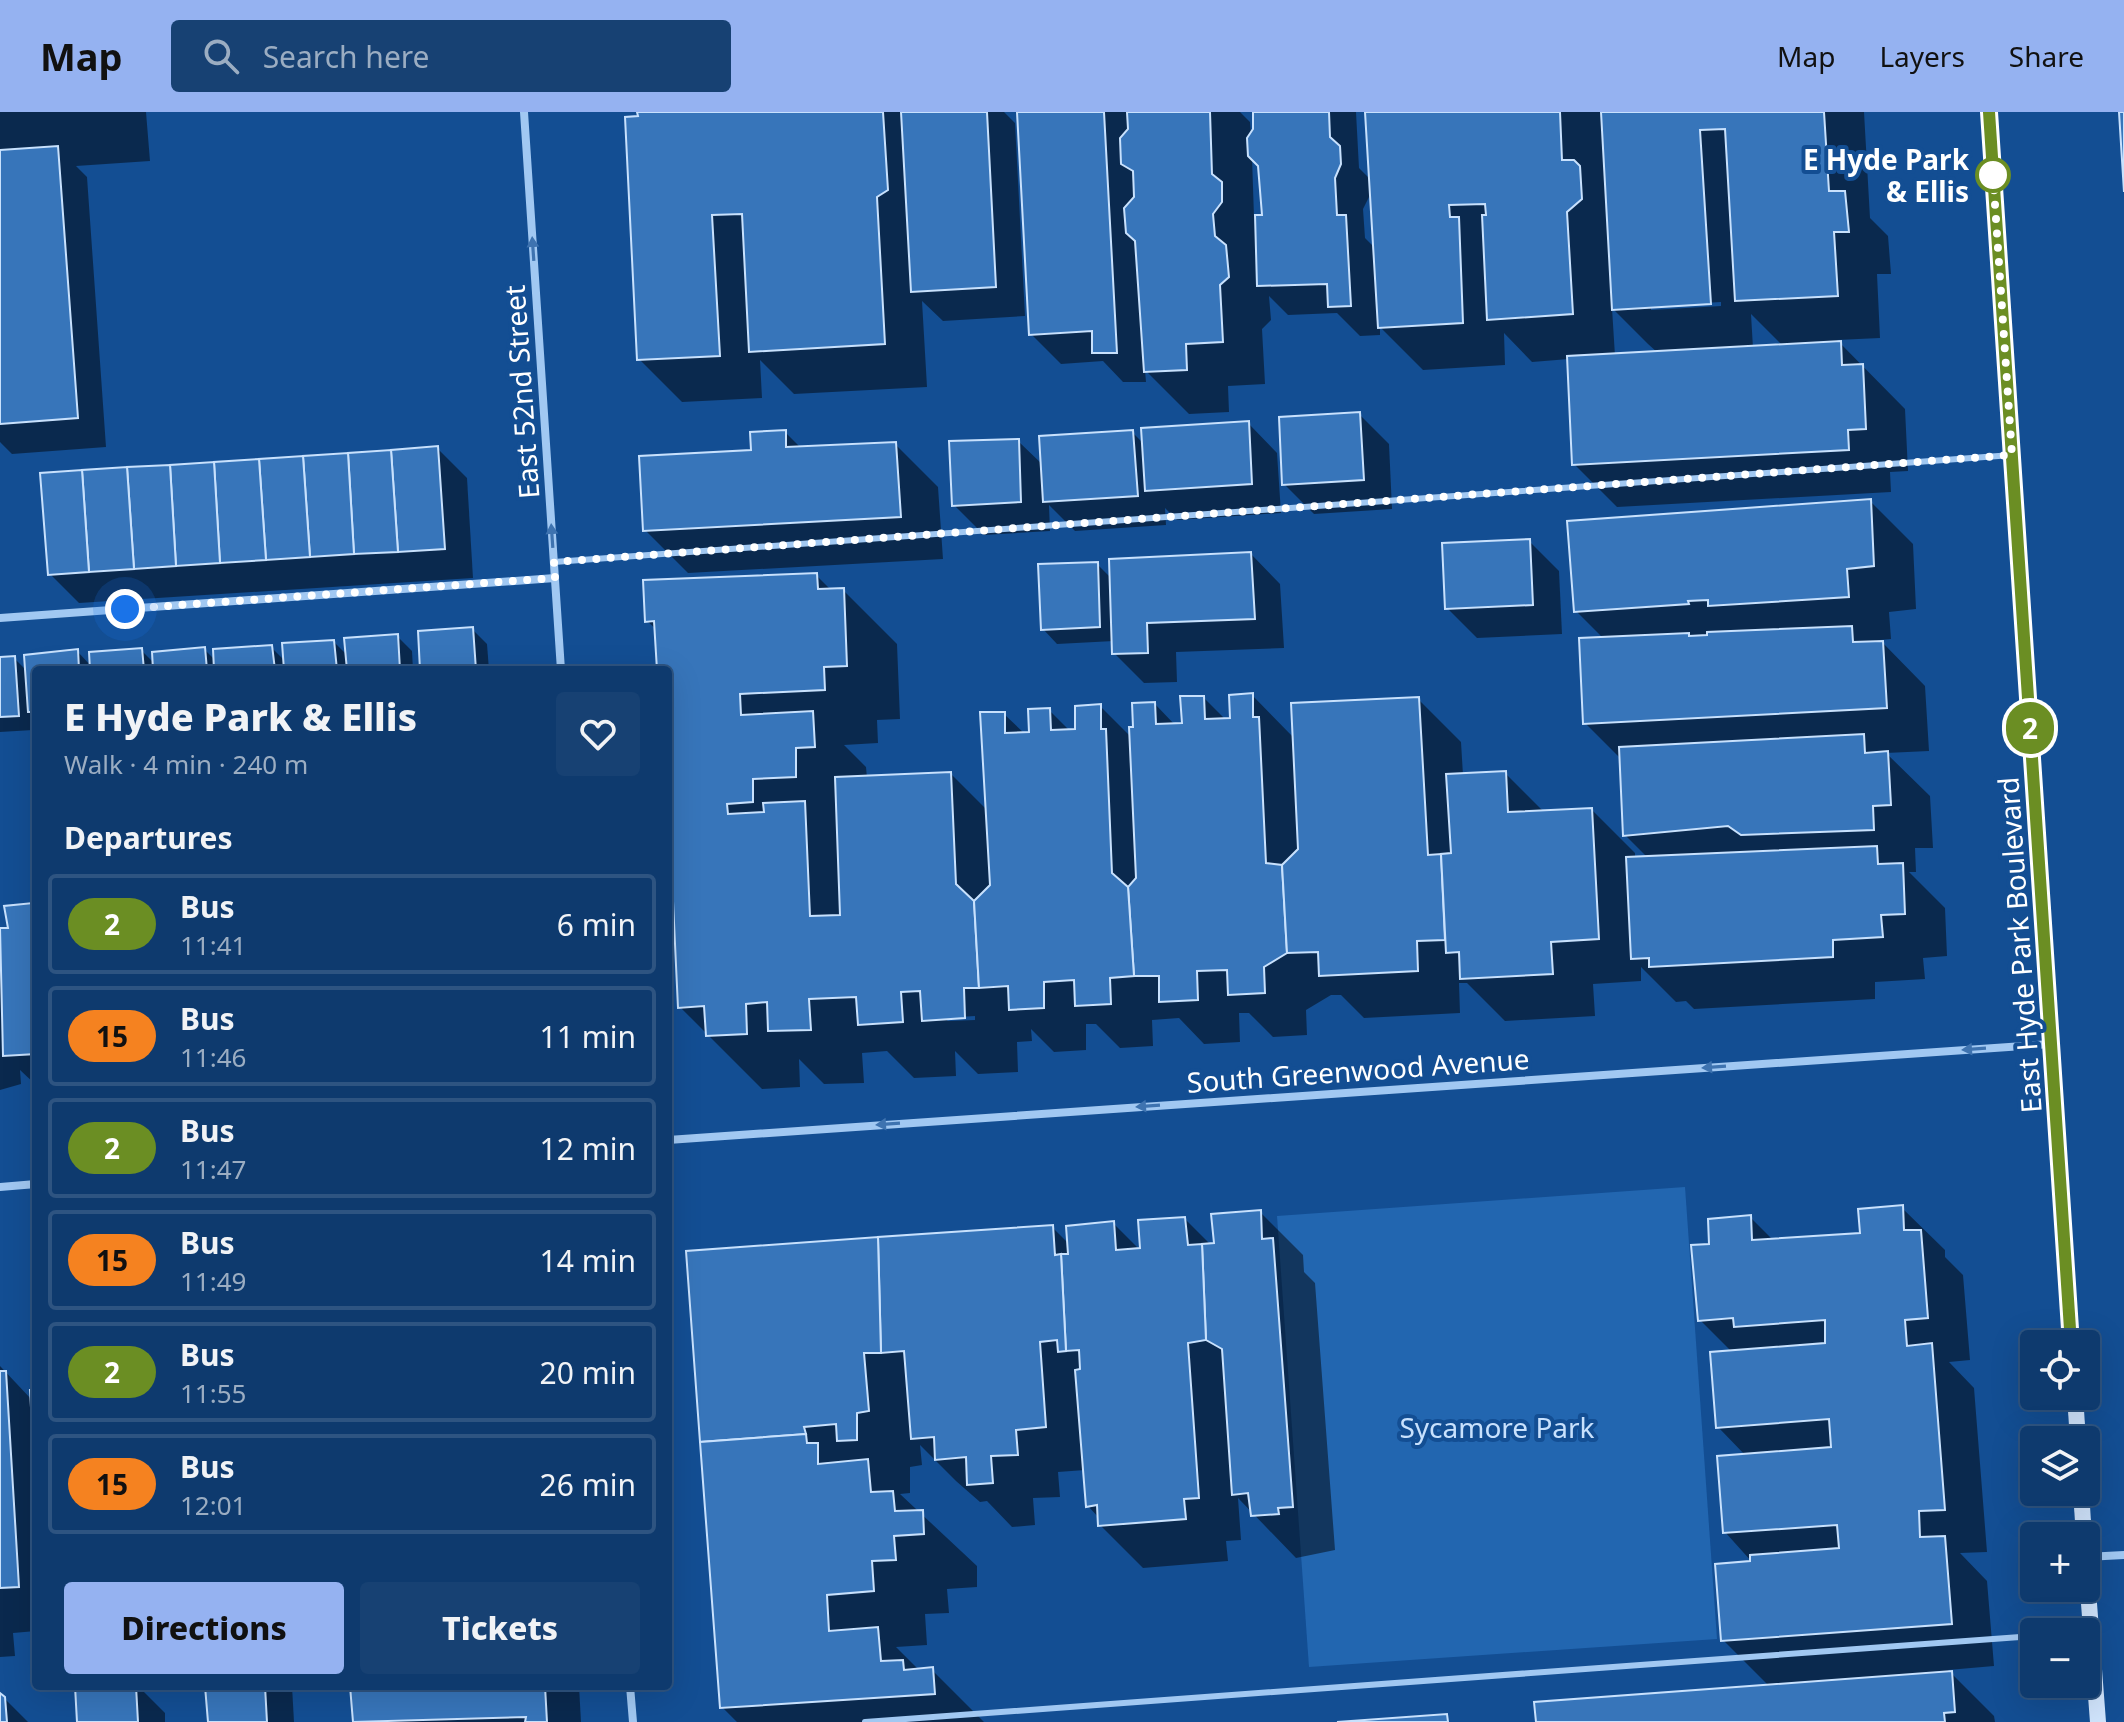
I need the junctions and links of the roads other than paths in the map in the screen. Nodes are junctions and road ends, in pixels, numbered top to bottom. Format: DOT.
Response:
graph roads {
  1 [pos="524,112"];
  2 [pos="1989,112"];
  3 [pos="2012,455"];
  4 [pos="554,562"];
  5 [pos="555,578"];
  6 [pos="0,618"];
  7 [pos="561,666"];
  8 [pos="2051,1044"];
  9 [pos="672,1140"];
  10 [pos="32,1184"];
  11 [pos="0,1187"];
  12 [pos="2070,1330"];
  13 [pos="2124,1555"];
  14 [pos="2100,1556"];
  15 [pos="2020,1637"];
  16 [pos="630,1690"];
  17 [pos="2096,1698"];
  18 [pos="633,1722"];
  19 [pos="865,1722"];
  20 [pos="2098,1722"];
  4 -- 1 [label="street, East 52nd Street, one-way"];
  2 -- 3 [label="main road, East Hyde Park Boulevard"];
  3 -- 4 [label="lane"];
  3 -- 8 [label="main road, East Hyde Park Boulevard"];
  4 -- 5 [label="street, East 52nd Street"];
  5 -- 6 [label="street"];
  5 -- 7 [label="street, East 52nd Street"];
  8 -- 9 [label="street, South Greenwood Avenue, one-way"];
  8 -- 12 [label="main road, East Hyde Park Boulevard"];
  10 -- 11 [label="street"];
  13 -- 14 [label="street"];
  15 -- 19 [label="lane"];
  16 -- 18 [label="street"];
  17 -- 20 [label="main road"];
}
